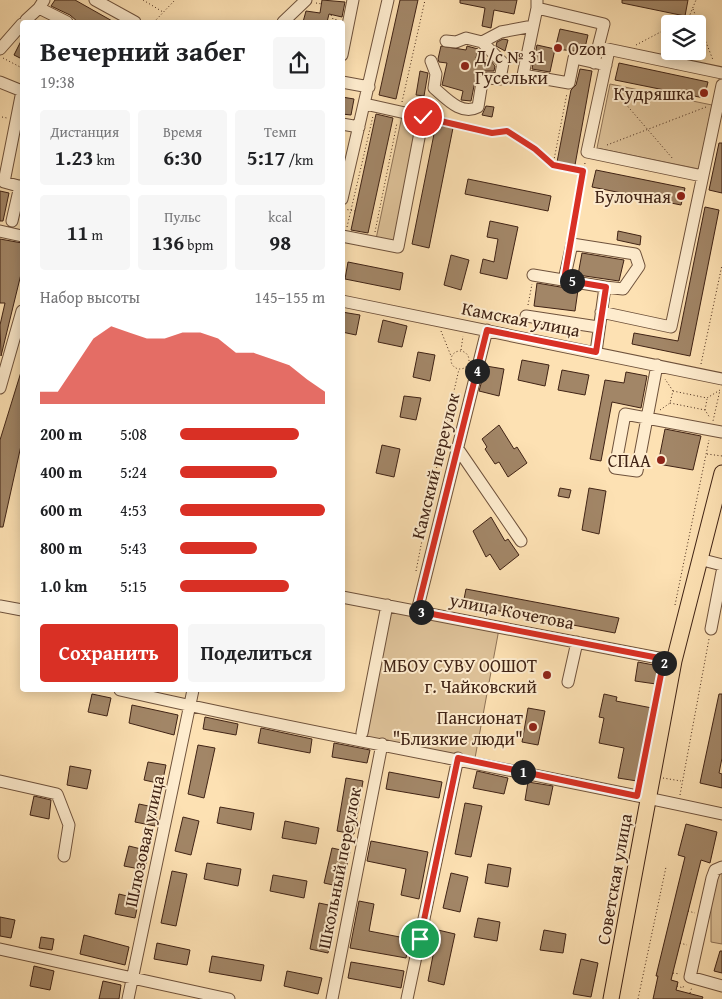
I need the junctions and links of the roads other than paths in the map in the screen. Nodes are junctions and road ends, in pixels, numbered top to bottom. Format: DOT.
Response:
graph roads {
  1 [pos="95,0"];
  2 [pos="306,0"];
  3 [pos="353,0"];
  4 [pos="388,0"];
  5 [pos="42,4"];
  6 [pos="537,4"];
  7 [pos="28,20"];
  8 [pos="64,20"];
  9 [pos="131,20"];
  10 [pos="285,20"];
  11 [pos="533,26"];
  12 [pos="20,28"];
  13 [pos="345,39"];
  14 [pos="446,41"];
  15 [pos="482,42"];
  16 [pos="604,48"];
  17 [pos="0,49"];
  18 [pos="430,61"];
  19 [pos="601,68"];
  20 [pos="720,73"];
  21 [pos="0,82"];
  22 [pos="345,83"];
  23 [pos="369,87"];
  24 [pos="722,88"];
  25 [pos="20,90"];
  26 [pos="370,105"];
  27 [pos="20,111"];
  28 [pos="345,125"];
  29 [pos="367,129"];
  30 [pos="702,176"];
  31 [pos="20,186"];
  32 [pos="20,190"];
  33 [pos="345,191"];
  34 [pos="12,221"];
  35 [pos="0,230"];
  36 [pos="20,235"];
  37 [pos="345,236"];
  38 [pos="534,275"];
  39 [pos="564,280"];
  40 [pos="606,287"];
  41 [pos="345,302"];
  42 [pos="601,312"];
  43 [pos="526,316"];
  44 [pos="20,318"];
  45 [pos="598,326"];
  46 [pos="487,330"];
  47 [pos="596,352"];
  48 [pos="660,370"];
  49 [pos="722,379"];
  50 [pos="0,388"];
  51 [pos="648,417"];
  52 [pos="717,431"];
  53 [pos="458,449"];
  54 [pos="722,473"];
  55 [pos="521,541"];
  56 [pos="699,560"];
  57 [pos="722,565"];
  58 [pos="722,572"];
  59 [pos="345,598"];
  60 [pos="386,605"];
  61 [pos="0,606"];
  62 [pos="20,610"];
  63 [pos="417,611"];
  64 [pos="711,629"];
  65 [pos="577,642"];
  66 [pos="674,661"];
  67 [pos="568,682"];
  68 [pos="129,692"];
  69 [pos="193,692"];
  70 [pos="190,706"];
  71 [pos="362,733"];
  72 [pos="382,744"];
  73 [pos="458,758"];
  74 [pos="0,780"];
  75 [pos="648,798"];
  76 [pos="722,814"];
  77 [pos="64,856"];
  78 [pos="722,867"];
  79 [pos="0,949"];
  80 [pos="133,979"];
  81 [pos="722,986"];
  82 [pos="128,999"];
  83 [pos="228,999"];
  84 [pos="332,999"];
  85 [pos="407,999"];
  86 [pos="611,999"];
  1 -- 9 [label="street"];
  2 -- 10 [label="street"];
  3 -- 13 [label="street"];
  4 -- 23 [label="street"];
  5 -- 7 [label="street"];
  5 -- 8 [label="street"];
  6 -- 11 [label="street"];
  6 -- 16 [label="street"];
  11 -- 15 [label="street"];
  11 -- 19 [label="street"];
  12 -- 17 [label="street"];
  14 -- 15 [label="street"];
  15 -- 18 [label="street"];
  16 -- 19 [label="street"];
  16 -- 20 [label="street"];
  19 -- 30 [label="street"];
  21 -- 25 [label="street"];
  22 -- 23 [label="street"];
  23 -- 26 [label="street"];
  24 -- 30 [label="street"];
  26 -- 29 [label="street"];
  26 -- 37 [label="street"];
  27 -- 31 [label="street"];
  28 -- 29 [label="street"];
  29 -- 33 [label="street"];
  30 -- 42 [label="street"];
  32 -- 34 [label="street"];
  35 -- 36 [label="street"];
  38 -- 39 [label="street"];
  39 -- 40 [label="street"];
  39 -- 40 [label="street"];
  40 -- 42 [label="street"];
  41 -- 46 [label="street, Камская улица"];
  42 -- 45 [label="street"];
  43 -- 45 [label="street"];
  44 -- 50 [label="street"];
  45 -- 47 [label="street"];
  46 -- 47 [label="street, Камская улица"];
  46 -- 53 [label="street, Камский переулок"];
  47 -- 48 [label="street, Камская улица"];
  48 -- 49 [label="street, Камская улица"];
  48 -- 51 [label="street"];
  51 -- 51 [label="street"];
  51 -- 52 [label="street"];
  53 -- 55 [label="street"];
  53 -- 63 [label="street, Камский переулок"];
  54 -- 56 [label="main road, Советская улица"];
  56 -- 57 [label="street"];
  56 -- 66 [label="main road, Советская улица"];
  58 -- 64 [label="street"];
  59 -- 60 [label="street, улица Кочетова"];
  60 -- 63 [label="street, улица Кочетова"];
  60 -- 71 [label="street"];
  61 -- 62 [label="street"];
  63 -- 65 [label="street, улица Кочетова"];
  65 -- 66 [label="street, улица Кочетова"];
  65 -- 67 [label="street"];
  66 -- 75 [label="main road, Советская улица"];
  68 -- 70 [label="street"];
  69 -- 70 [label="street, Шлюзовая улица"];
  70 -- 72 [label="street"];
  70 -- 80 [label="street, Шлюзовая улица"];
  72 -- 73 [label="street"];
  72 -- 84 [label="street, Школьный переулок"];
  73 -- 75 [label="street"];
  73 -- 85 [label="street"];
  74 -- 77 [label="street"];
  75 -- 76 [label="street"];
  75 -- 86 [label="main road, Советская улица"];
  78 -- 81 [label="street"];
  79 -- 80 [label="street"];
  80 -- 82 [label="street, Шлюзовая улица"];
  80 -- 83 [label="street"];
}
